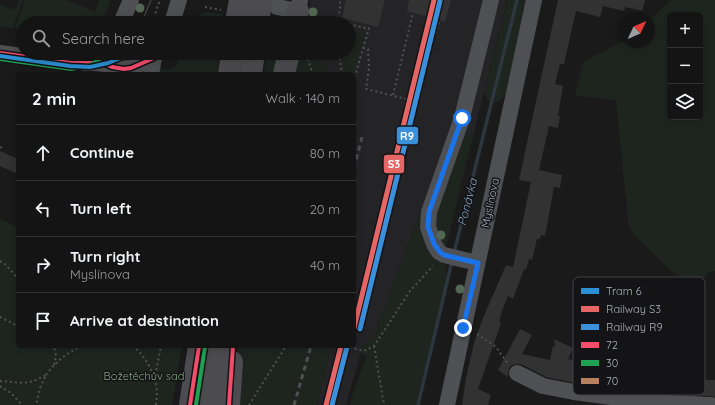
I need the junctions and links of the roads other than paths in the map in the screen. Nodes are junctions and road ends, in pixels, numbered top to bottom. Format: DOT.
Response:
graph roads {
  1 [pos="131,0"];
  2 [pos="491,0"];
  3 [pos="534,0"];
  4 [pos="124,16"];
  5 [pos="0,53"];
  6 [pos="16,56"];
  7 [pos="44,60"];
  8 [pos="148,60"];
  9 [pos="155,60"];
  10 [pos="253,60"];
  11 [pos="287,60"];
  12 [pos="81,66"];
  13 [pos="152,72"];
  14 [pos="252,72"];
  15 [pos="284,72"];
  16 [pos="471,261"];
  17 [pos="199,348"];
  18 [pos="221,348"];
  19 [pos="233,348"];
  20 [pos="517,373"];
  21 [pos="574,399"];
  22 [pos="190,405"];
  23 [pos="212,405"];
  24 [pos="228,405"];
  25 [pos="447,405"];
  26 [pos="711,405"];
  1 -- 4 [label="street"];
  2 -- 16 [label="street"];
  3 -- 16 [label="street, Myslínova"];
  5 -- 6 [label="street"];
  7 -- 12 [label="street"];
  8 -- 12 [label="street"];
  9 -- 13 [label="street"];
  10 -- 14 [label="highway"];
  11 -- 15 [label="highway"];
  16 -- 25 [label="street, Myslínova"];
  17 -- 22 [label="highway"];
  18 -- 23 [label="highway"];
  19 -- 24 [label="highway"];
  20 -- 21 [label="street"];
  21 -- 26 [label="street"];
}
